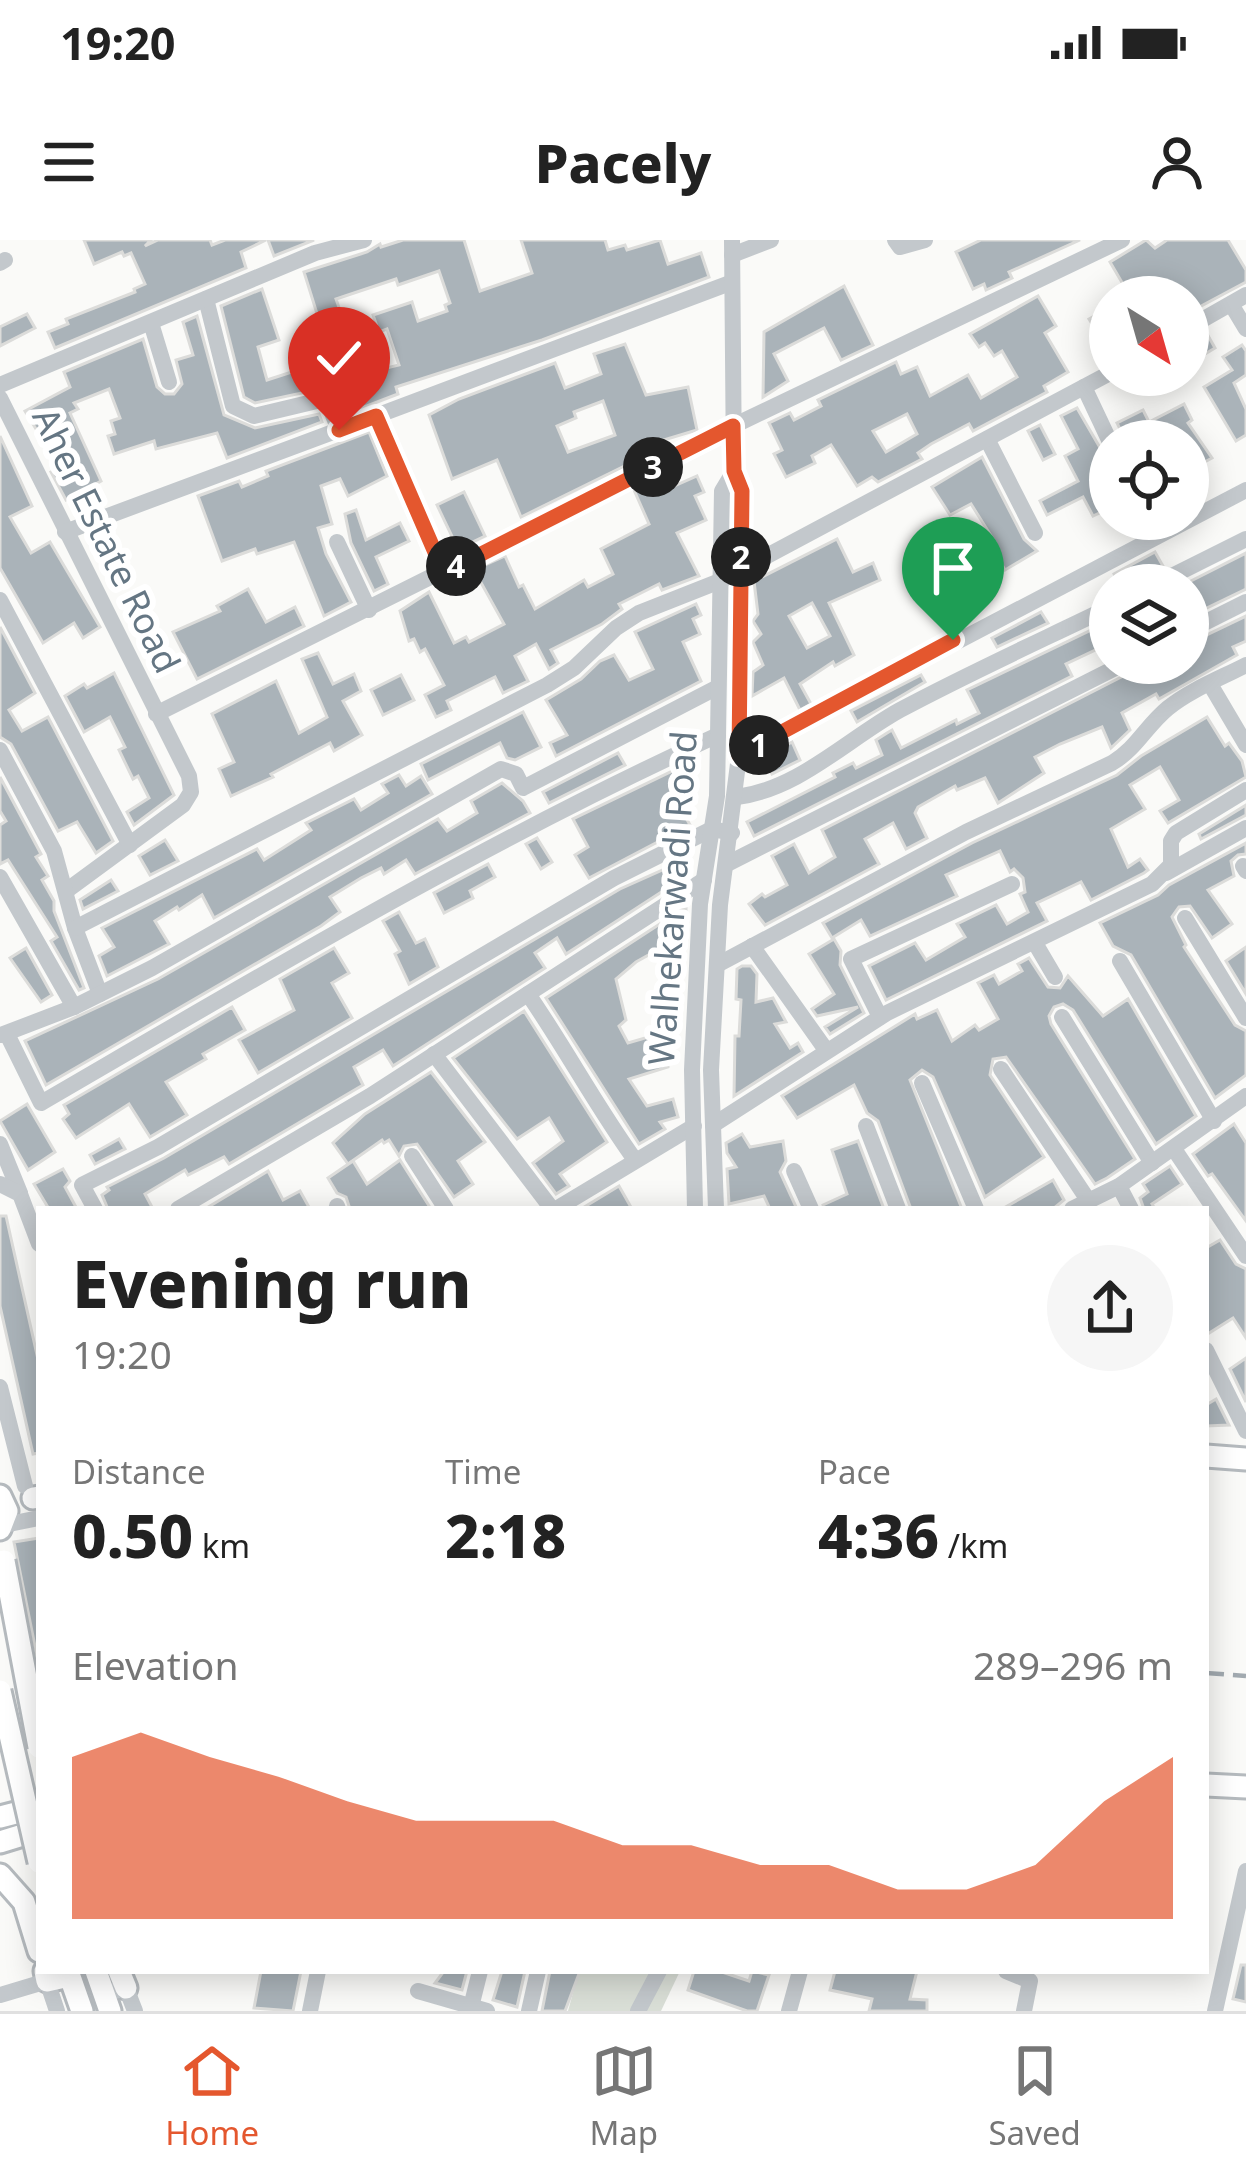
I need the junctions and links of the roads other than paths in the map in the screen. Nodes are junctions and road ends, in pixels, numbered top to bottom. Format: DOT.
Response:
graph roads {
  1 [pos="364,240"];
  2 [pos="771,240"];
  3 [pos="896,240"];
  4 [pos="925,240"];
  5 [pos="1122,240"];
  6 [pos="312,247"];
  7 [pos="732,247"];
  8 [pos="730,283"];
  9 [pos="206,299"];
  10 [pos="1239,300"];
  11 [pos="1209,316"];
  12 [pos="151,323"];
  13 [pos="1246,329"];
  14 [pos="169,382"];
  15 [pos="1089,384"];
  16 [pos="0,385"];
  17 [pos="1084,387"];
  18 [pos="0,398"];
  19 [pos="376,416"];
  20 [pos="1100,420"];
  21 [pos="733,426"];
  22 [pos="339,430"];
  23 [pos="987,439"];
  24 [pos="734,471"];
  25 [pos="1246,490"];
  26 [pos="65,532"];
  27 [pos="1035,533"];
  28 [pos="1246,539"];
  29 [pos="338,542"];
  30 [pos="1196,564"];
  31 [pos="740,567"];
  32 [pos="444,573"];
  33 [pos="720,581"];
  34 [pos="0,600"];
  35 [pos="1246,602"];
  36 [pos="369,610"];
  37 [pos="1089,617"];
  38 [pos="1209,620"];
  39 [pos="1246,664"];
  40 [pos="1089,681"];
  41 [pos="1210,684"];
  42 [pos="716,688"];
  43 [pos="156,714"];
  44 [pos="718,735"];
  45 [pos="1246,745"];
  46 [pos="0,750"];
  47 [pos="739,755"];
  48 [pos="1246,790"];
  49 [pos="737,797"];
  50 [pos="1246,828"];
  51 [pos="712,829"];
  52 [pos="732,833"];
  53 [pos="130,845"];
  54 [pos="728,864"];
  55 [pos="1166,873"];
  56 [pos="0,877"];
  57 [pos="704,880"];
  58 [pos="1012,884"];
  59 [pos="66,891"];
  60 [pos="1185,917"];
  61 [pos="75,928"];
  62 [pos="1035,943"];
  63 [pos="752,946"];
  64 [pos="1120,962"];
  65 [pos="717,965"];
  66 [pos="1055,977"];
  67 [pos="100,994"];
  68 [pos="527,994"];
  69 [pos="74,1007"];
  70 [pos="880,1017"];
  71 [pos="1062,1017"];
  72 [pos="1246,1018"];
  73 [pos="4,1035"];
  74 [pos="826,1050"];
  75 [pos="434,1054"];
  76 [pos="1001,1069"];
  77 [pos="922,1082"];
  78 [pos="1245,1098"];
  79 [pos="712,1102"];
  80 [pos="693,1103"];
  81 [pos="1214,1121"];
  82 [pos="713,1125"];
  83 [pos="694,1126"];
  84 [pos="866,1126"];
  85 [pos="0,1144"];
  86 [pos="1174,1149"];
  87 [pos="412,1156"];
  88 [pos="635,1160"];
  89 [pos="1152,1163"];
  90 [pos="794,1172"];
  91 [pos="0,1184"];
  92 [pos="1119,1186"];
  93 [pos="20,1194"];
  94 [pos="93,1206"];
  95 [pos="183,1206"];
  96 [pos="444,1206"];
  97 [pos="552,1206"];
  98 [pos="559,1206"];
  99 [pos="695,1206"];
  100 [pos="716,1206"];
  101 [pos="810,1206"];
  102 [pos="897,1206"];
  103 [pos="975,1206"];
  104 [pos="1078,1206"];
  105 [pos="1129,1206"];
  106 [pos="36,1236"];
  107 [pos="1246,1256"];
  108 [pos="1209,1356"];
  109 [pos="0,1387"];
  110 [pos="1246,1431"];
  111 [pos="1209,1456"];
  112 [pos="1246,1459"];
  113 [pos="0,1494"];
  114 [pos="35,1496"];
  115 [pos="2,1539"];
  116 [pos="0,1691"];
  117 [pos="36,1730"];
  118 [pos="1209,1785"];
  119 [pos="1246,1787"];
  120 [pos="36,1808"];
  121 [pos="0,1817"];
  122 [pos="36,1831"];
  123 [pos="0,1842"];
  124 [pos="36,1849"];
  125 [pos="1246,1871"];
  126 [pos="0,1875"];
  127 [pos="36,1941"];
  128 [pos="317,1974"];
  129 [pos="480,1974"];
  130 [pos="537,1974"];
  131 [pos="657,1974"];
  132 [pos="799,1974"];
  133 [pos="1013,1974"];
  134 [pos="57,1975"];
  135 [pos="115,1991"];
  136 [pos="418,1991"];
  137 [pos="0,1995"];
  138 [pos="476,2010"];
  139 [pos="57,2011"];
  140 [pos="82,2011"];
  141 [pos="135,2011"];
  142 [pos="310,2011"];
  143 [pos="529,2011"];
  144 [pos="638,2011"];
  145 [pos="789,2011"];
  146 [pos="1024,2011"];
  147 [pos="1215,2011"];
  1 -- 6 [label="street"];
  2 -- 7 [label="street"];
  3 -- 4 [label="street"];
  5 -- 21 [label="street, Aher Estate Road"];
  6 -- 9 [label="street"];
  7 -- 8 [label="street"];
  8 -- 19 [label="street"];
  8 -- 21 [label="street"];
  9 -- 12 [label="street"];
  9 -- 22 [label="street"];
  10 -- 11 [label="street"];
  10 -- 13 [label="street"];
  12 -- 14 [label="street"];
  12 -- 16 [label="street"];
  15 -- 17 [label="street"];
  17 -- 20 [label="street"];
  17 -- 23 [label="street"];
  18 -- 26 [label="street, Aher Estate Road"];
  19 -- 22 [label="street"];
  19 -- 32 [label="street"];
  21 -- 24 [label="street"];
  21 -- 32 [label="street, Aher Estate Road"];
  22 -- 26 [label="street"];
  23 -- 27 [label="street"];
  23 -- 31 [label="street"];
  24 -- 31 [label="street, Walhekarwadi Road"];
  24 -- 33 [label="street, Walhekarwadi Road"];
  25 -- 47 [label="street"];
  26 -- 43 [label="street, Aher Estate Road"];
  28 -- 30 [label="street"];
  29 -- 36 [label="street"];
  31 -- 33 [label="street"];
  31 -- 47 [label="street, Walhekarwadi Road"];
  32 -- 36 [label="street, Aher Estate Road"];
  33 -- 42 [label="street, Walhekarwadi Road"];
  33 -- 61 [label="street"];
  34 -- 53 [label="street"];
  35 -- 38 [label="street"];
  36 -- 43 [label="street, Aher Estate Road"];
  37 -- 49 [label="street"];
  39 -- 41 [label="street"];
  40 -- 54 [label="street"];
  41 -- 45 [label="street"];
  41 -- 63 [label="street"];
  42 -- 44 [label="street, Walhekarwadi Road"];
  42 -- 67 [label="street"];
  43 -- 53 [label="street"];
  44 -- 51 [label="street, Walhekarwadi Road"];
  44 -- 73 [label="street"];
  46 -- 59 [label="street"];
  47 -- 49 [label="street, Walhekarwadi Road"];
  48 -- 55 [label="street"];
  49 -- 52 [label="street, Walhekarwadi Road"];
  50 -- 55 [label="street"];
  51 -- 52 [label="street"];
  51 -- 57 [label="street, Walhekarwadi Road"];
  51 -- 94 [label="street"];
  52 -- 54 [label="street, Walhekarwadi Road"];
  53 -- 59 [label="street"];
  54 -- 65 [label="street, Walhekarwadi Road"];
  55 -- 62 [label="street"];
  56 -- 69 [label="street"];
  57 -- 68 [label="street"];
  57 -- 80 [label="street, Walhekarwadi Road"];
  58 -- 70 [label="street"];
  59 -- 61 [label="street"];
  60 -- 72 [label="street"];
  61 -- 67 [label="street"];
  62 -- 66 [label="street"];
  62 -- 70 [label="street"];
  63 -- 65 [label="street"];
  63 -- 74 [label="street"];
  64 -- 81 [label="street"];
  65 -- 79 [label="street, Walhekarwadi Road"];
  67 -- 69 [label="street"];
  68 -- 75 [label="street"];
  68 -- 88 [label="street"];
  69 -- 73 [label="street"];
  70 -- 74 [label="street"];
  71 -- 89 [label="street"];
  74 -- 82 [label="street"];
  75 -- 95 [label="street"];
  75 -- 97 [label="street"];
  76 -- 104 [label="street"];
  77 -- 103 [label="street"];
  78 -- 81 [label="street"];
  79 -- 80 [label="street"];
  79 -- 82 [label="street, Walhekarwadi Road"];
  80 -- 83 [label="street, Walhekarwadi Road"];
  81 -- 86 [label="street"];
  82 -- 100 [label="street, Walhekarwadi Road"];
  83 -- 88 [label="street"];
  83 -- 99 [label="street, Walhekarwadi Road"];
  84 -- 102 [label="street"];
  85 -- 93 [label="street"];
  86 -- 89 [label="street"];
  86 -- 107 [label="street"];
  87 -- 96 [label="street"];
  88 -- 98 [label="street"];
  89 -- 92 [label="street"];
  90 -- 101 [label="street"];
  91 -- 93 [label="street"];
  92 -- 104 [label="street"];
  92 -- 105 [label="street"];
  93 -- 106 [label="street"];
  108 -- 110 [label="street"];
  109 -- 114 [label="street"];
  111 -- 112 [label="main road"];
  113 -- 114 [label="street"];
  113 -- 115 [label="main road"];
  114 -- 115 [label="street"];
  115 -- 117 [label="main road, bridge"];
  116 -- 124 [label="main road, bridge"];
  118 -- 119 [label="main road"];
  120 -- 121 [label="main road"];
  122 -- 123 [label="main road"];
  125 -- 147 [label="street"];
  126 -- 127 [label="main road"];
  128 -- 142 [label="street"];
  129 -- 138 [label="street"];
  130 -- 143 [label="street"];
  131 -- 144 [label="street"];
  132 -- 145 [label="street"];
  133 -- 146 [label="street"];
  134 -- 137 [label="street"];
  134 -- 139 [label="street"];
  134 -- 140 [label="main road"];
  135 -- 141 [label="street"];
  136 -- 138 [label="street"];
}
